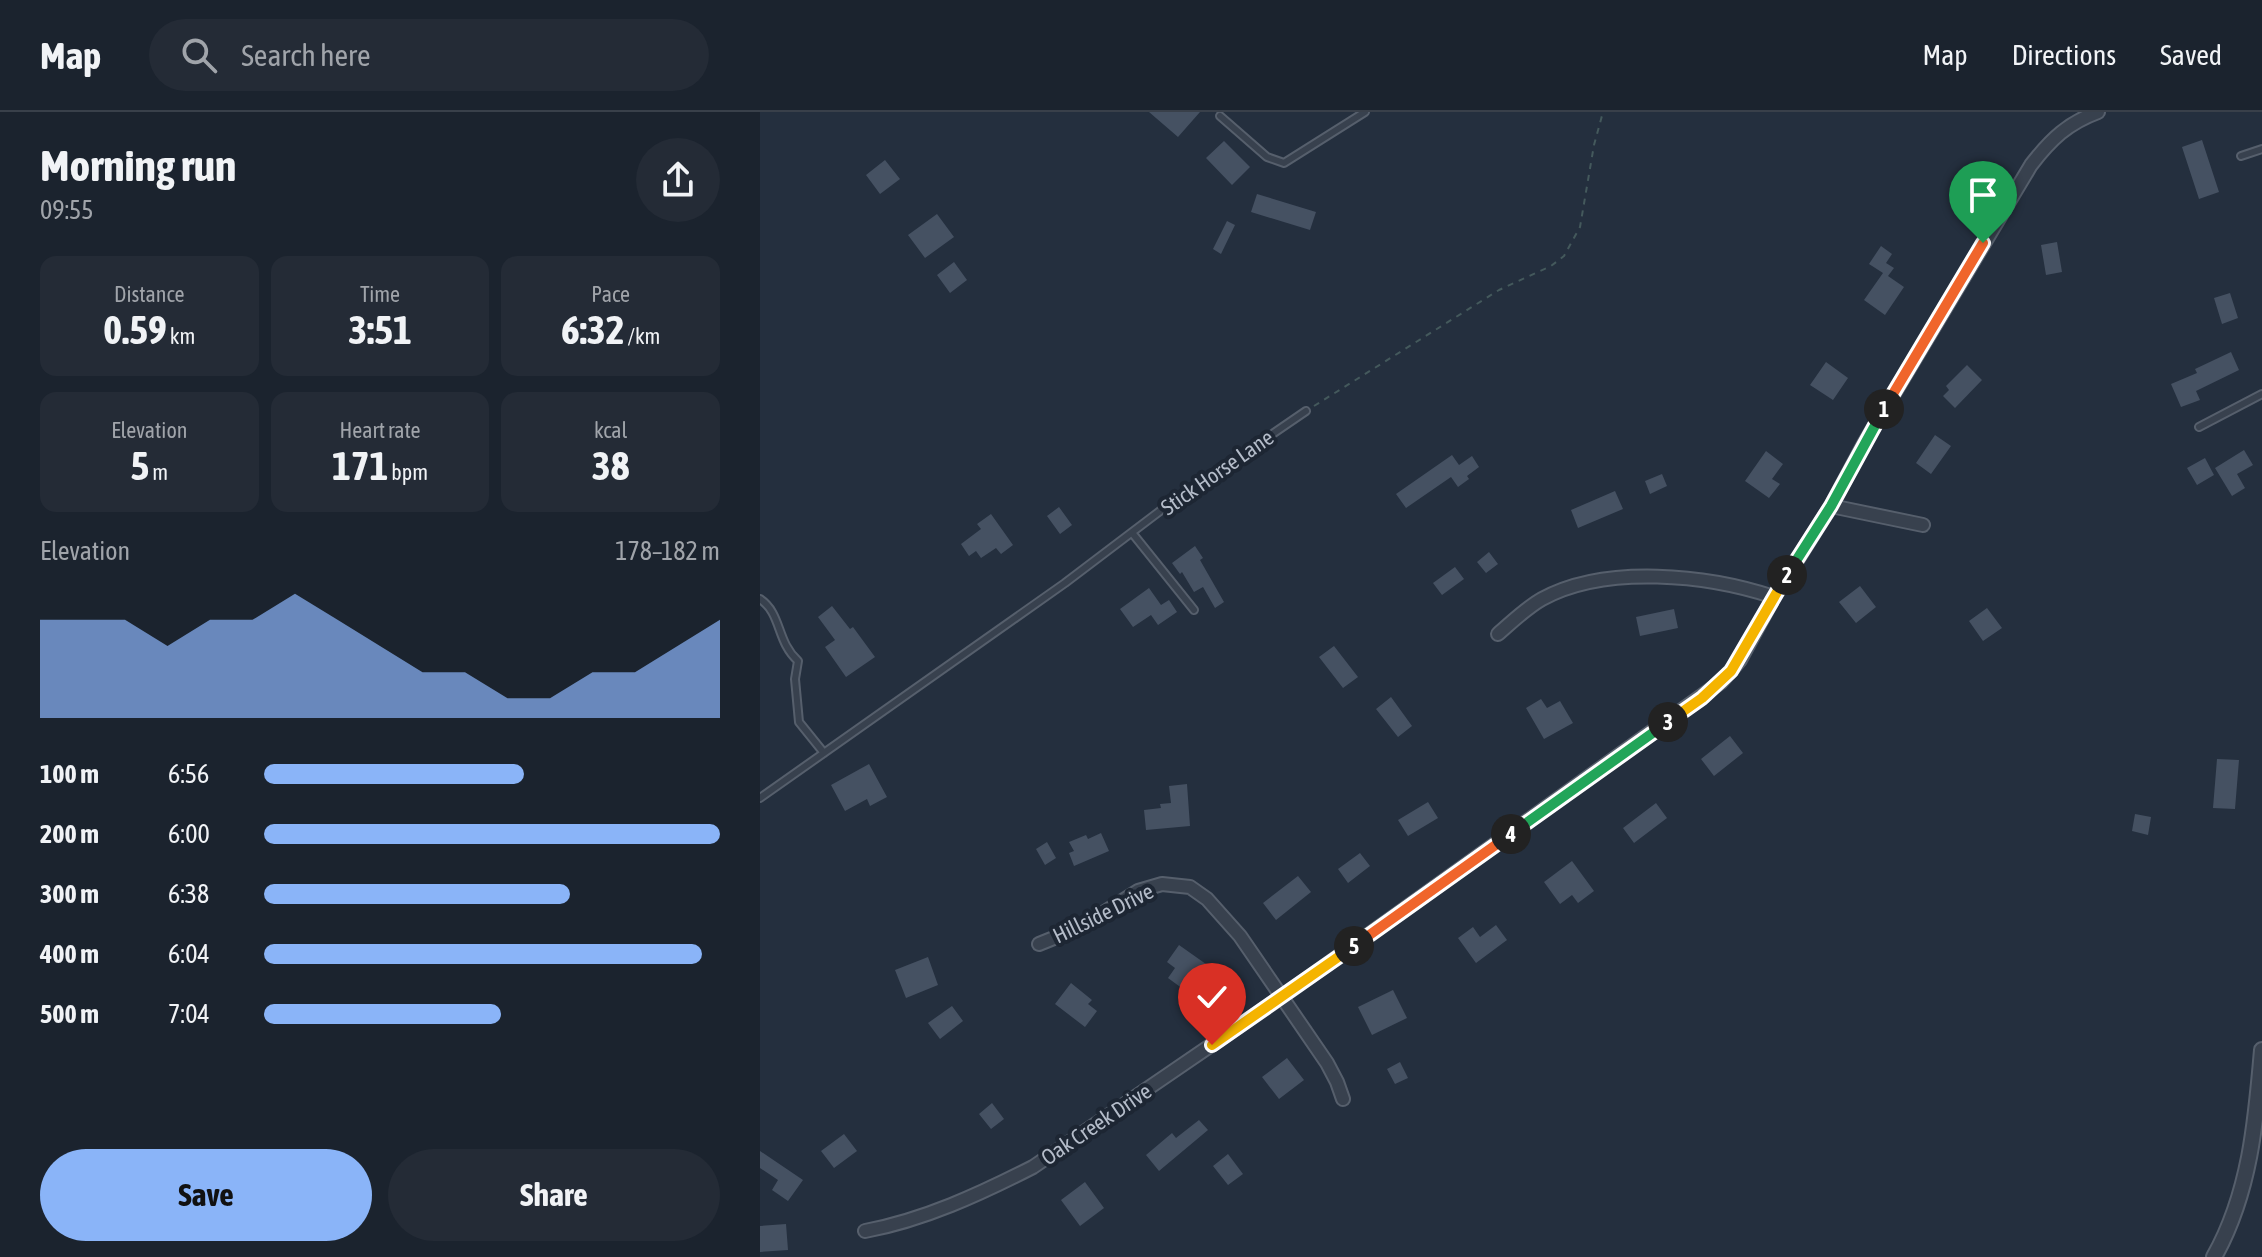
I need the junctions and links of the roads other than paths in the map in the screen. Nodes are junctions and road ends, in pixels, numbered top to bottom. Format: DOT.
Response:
graph roads {
  1 [pos="1365,112"];
  2 [pos="2098,112"];
  3 [pos="1220,116"];
  4 [pos="2262,149"];
  5 [pos="2241,156"];
  6 [pos="2262,394"];
  7 [pos="1306,411"];
  8 [pos="2199,427"];
  9 [pos="1831,506"];
  10 [pos="1923,525"];
  11 [pos="1133,534"];
  12 [pos="1774,597"];
  13 [pos="760,599"];
  14 [pos="1194,610"];
  15 [pos="1498,634"];
  16 [pos="824,753"];
  17 [pos="760,798"];
  18 [pos="1039,944"];
  19 [pos="1283,996"];
  20 [pos="2262,1050"];
  21 [pos="1343,1099"];
  22 [pos="865,1231"];
  23 [pos="2214,1257"];
  1 -- 3 [label="lane"];
  2 -- 9 [label="street, Oak Creek Drive"];
  4 -- 5 [label="lane"];
  6 -- 8 [label="lane"];
  7 -- 11 [label="lane, Stick Horse Lane"];
  9 -- 10 [label="street"];
  9 -- 12 [label="street, Oak Creek Drive"];
  11 -- 14 [label="lane"];
  11 -- 16 [label="lane, Stick Horse Lane"];
  12 -- 15 [label="street"];
  12 -- 19 [label="street, Oak Creek Drive"];
  13 -- 16 [label="lane"];
  16 -- 17 [label="lane, Stick Horse Lane"];
  18 -- 19 [label="street, Hillside Drive"];
  19 -- 21 [label="street, Hillside Drive"];
  19 -- 22 [label="street, Oak Creek Drive"];
  20 -- 23 [label="street"];
}
